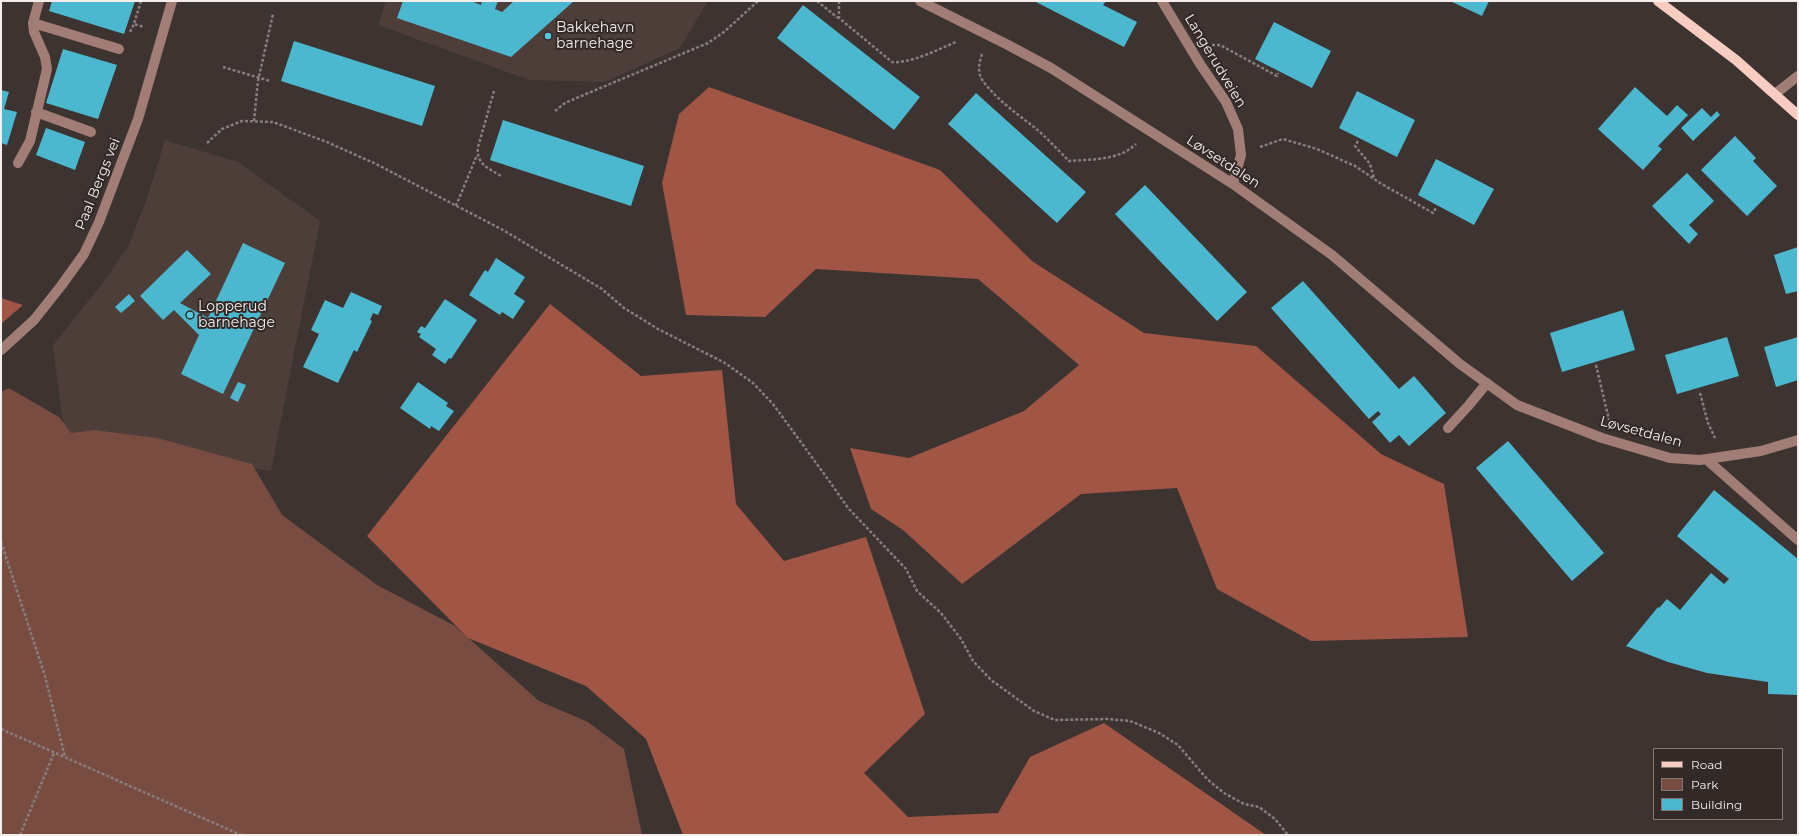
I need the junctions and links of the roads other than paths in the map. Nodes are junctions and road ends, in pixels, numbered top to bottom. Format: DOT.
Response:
graph roads {
  1 [pos="39,1"];
  2 [pos="172,1"];
  3 [pos="920,1"];
  4 [pos="1162,1"];
  5 [pos="1658,1"];
  6 [pos="33,22"];
  7 [pos="119,50"];
  8 [pos="1798,76"];
  9 [pos="1775,94"];
  10 [pos="36,112"];
  11 [pos="1798,115"];
  12 [pos="90,132"];
  13 [pos="18,163"];
  14 [pos="1233,184"];
  15 [pos="1,350"];
  16 [pos="1487,383"];
  17 [pos="1448,428"];
  18 [pos="1798,440"];
  19 [pos="1706,459"];
  20 [pos="1798,540"];
  1 -- 6 [label="street"];
  2 -- 15 [label="street, Paal Bergs vei"];
  3 -- 14 [label="street, Løvsetdalen"];
  4 -- 14 [label="street, Langerudveien"];
  5 -- 9 [label="main road"];
  6 -- 7 [label="street"];
  6 -- 10 [label="street"];
  8 -- 9 [label="street"];
  9 -- 11 [label="main road"];
  10 -- 12 [label="street"];
  10 -- 13 [label="street"];
  14 -- 16 [label="street, Løvsetdalen"];
  16 -- 17 [label="street"];
  16 -- 19 [label="street, Løvsetdalen"];
  18 -- 19 [label="street, Løvsetdalen"];
  19 -- 20 [label="street"];
}
